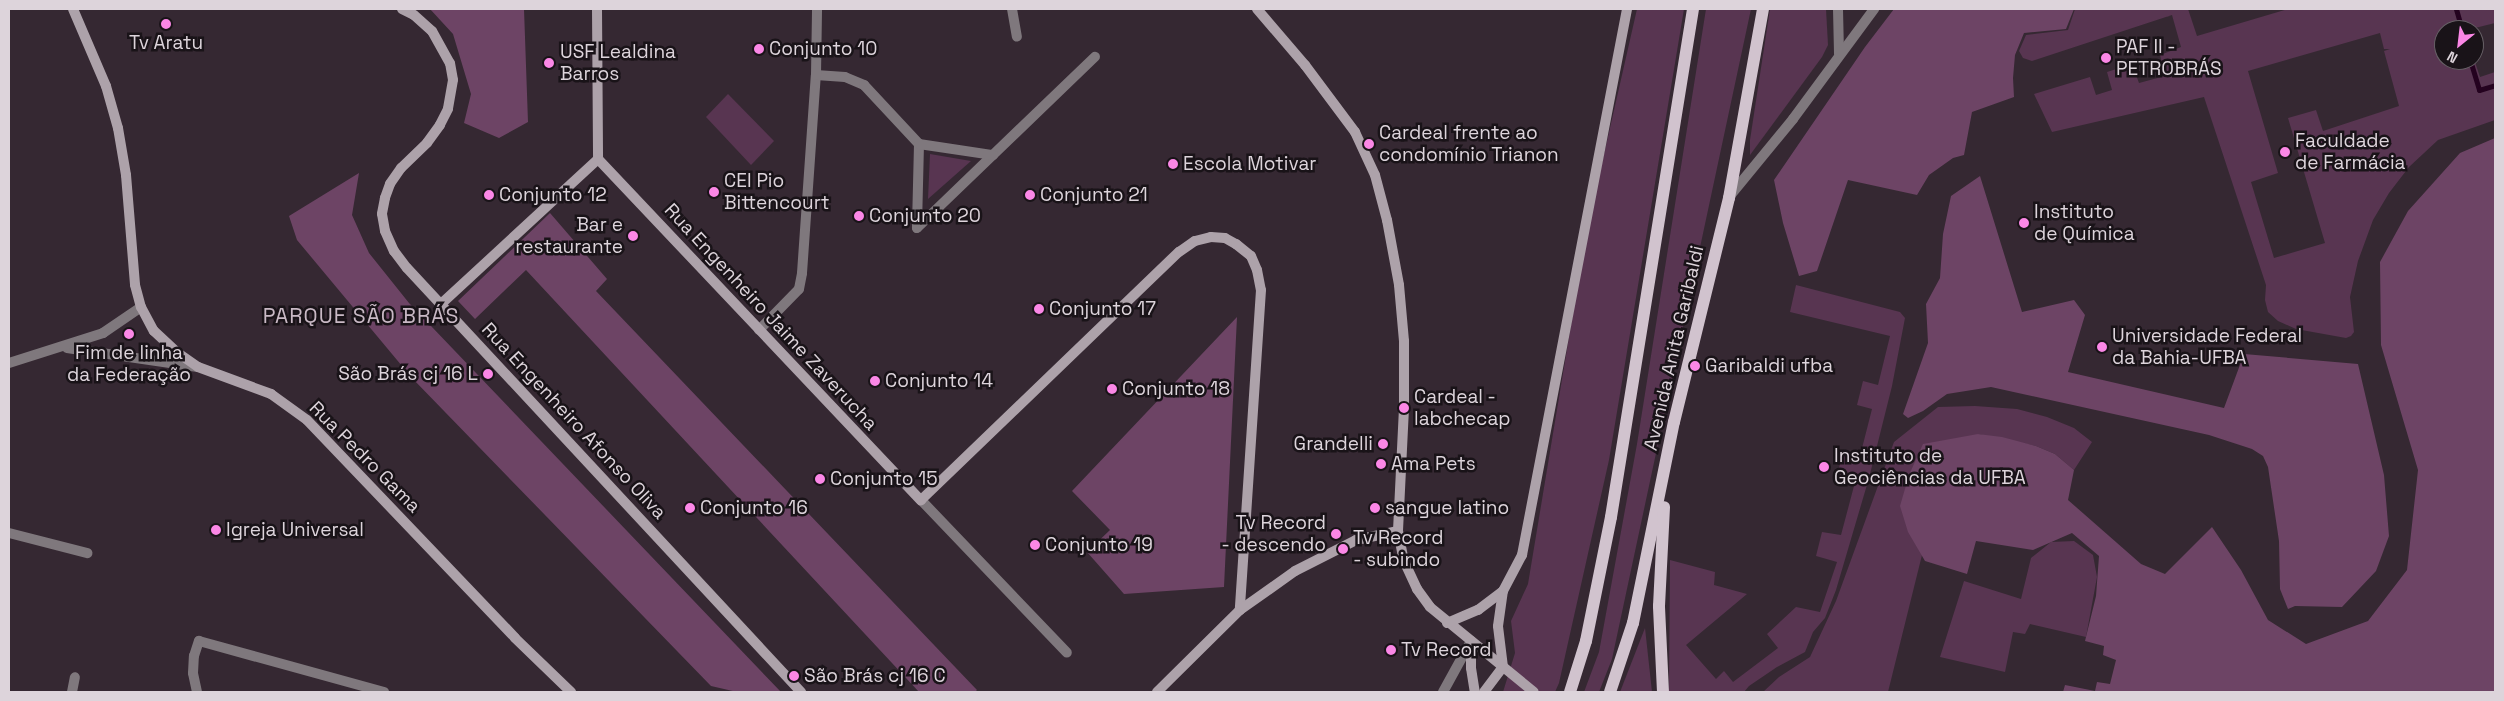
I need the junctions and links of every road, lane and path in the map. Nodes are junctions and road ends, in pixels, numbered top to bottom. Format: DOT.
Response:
graph roads {
  1 [pos="73,9"];
  2 [pos="402,9"];
  3 [pos="597,9"];
  4 [pos="817,9"];
  5 [pos="1012,9"];
  6 [pos="1257,9"];
  7 [pos="1627,9"];
  8 [pos="1693,9"];
  9 [pos="1763,9"];
  10 [pos="1838,9"];
  11 [pos="1874,9"];
  12 [pos="1016,37"];
  13 [pos="1839,54"];
  14 [pos="1095,57"];
  15 [pos="816,75"];
  16 [pos="920,144"];
  17 [pos="993,155"];
  18 [pos="598,159"];
  19 [pos="1728,198"];
  20 [pos="441,304"];
  21 [pos="141,308"];
  22 [pos="759,330"];
  23 [pos="64,347"];
  24 [pos="9,363"];
  25 [pos="198,367"];
  26 [pos="1666,471"];
  27 [pos="920,500"];
  28 [pos="1398,531"];
  29 [pos="9,533"];
  30 [pos="87,553"];
  31 [pos="1503,591"];
  32 [pos="1240,610"];
  33 [pos="1447,622"];
  34 [pos="1471,641"];
  35 [pos="1067,653"];
  36 [pos="1505,669"];
  37 [pos="75,677"];
  38 [pos="72,692"];
  39 [pos="196,692"];
  40 [pos="384,692"];
  41 [pos="571,692"];
  42 [pos="801,692"];
  43 [pos="1157,692"];
  44 [pos="1443,692"];
  45 [pos="1475,692"];
  46 [pos="1484,692"];
  47 [pos="1534,692"];
  48 [pos="1570,692"];
  49 [pos="1610,692"];
  50 [pos="1663,692"];
  1 -- 21 [label="street, Rua Pedro Gama"];
  2 -- 20 [label="street, Rua Engenheiro Afonso Oliva"];
  3 -- 18 [label="street"];
  4 -- 15 [label="street"];
  5 -- 12 [label="street"];
  6 -- 28 [label="street"];
  7 -- 31 [label="street"];
  8 -- 48 [label="main road, Avenida Anita Garibaldi"];
  9 -- 19 [label="main road, Avenida Anita Garibaldi"];
  10 -- 13 [label="street"];
  11 -- 13 [label="street"];
  13 -- 19 [label="street"];
  14 -- 17 [label="street"];
  15 -- 16 [label="street"];
  15 -- 22 [label="street"];
  16 -- 17 [label="street"];
  16 -- 17 [label="street"];
  18 -- 20 [label="street"];
  18 -- 22 [label="street, Rua Engenheiro Jaime Zaverucha"];
  19 -- 26 [label="main road, Avenida Anita Garibaldi"];
  20 -- 42 [label="street, Rua Engenheiro Afonso Oliva"];
  21 -- 23 [label="street"];
  21 -- 25 [label="street, Rua Pedro Gama"];
  22 -- 27 [label="street, Rua Engenheiro Jaime Zaverucha"];
  23 -- 24 [label="street"];
  23 -- 25 [label="street"];
  25 -- 41 [label="street, Rua Pedro Gama"];
  26 -- 49 [label="main road, Avenida Anita Garibaldi"];
  26 -- 50 [label="main road"];
  27 -- 32 [label="street"];
  27 -- 35 [label="street, Rua Engenheiro Jaime Zaverucha"];
  28 -- 32 [label="street"];
  28 -- 33 [label="street"];
  29 -- 30 [label="street"];
  31 -- 33 [label="street"];
  31 -- 36 [label="street"];
  32 -- 43 [label="street"];
  33 -- 34 [label="street"];
  34 -- 36 [label="street"];
  34 -- 44 [label="street"];
  34 -- 45 [label="street"];
  36 -- 46 [label="street"];
  36 -- 47 [label="street"];
  37 -- 38 [label="street"];
  39 -- 40 [label="street"];
}
